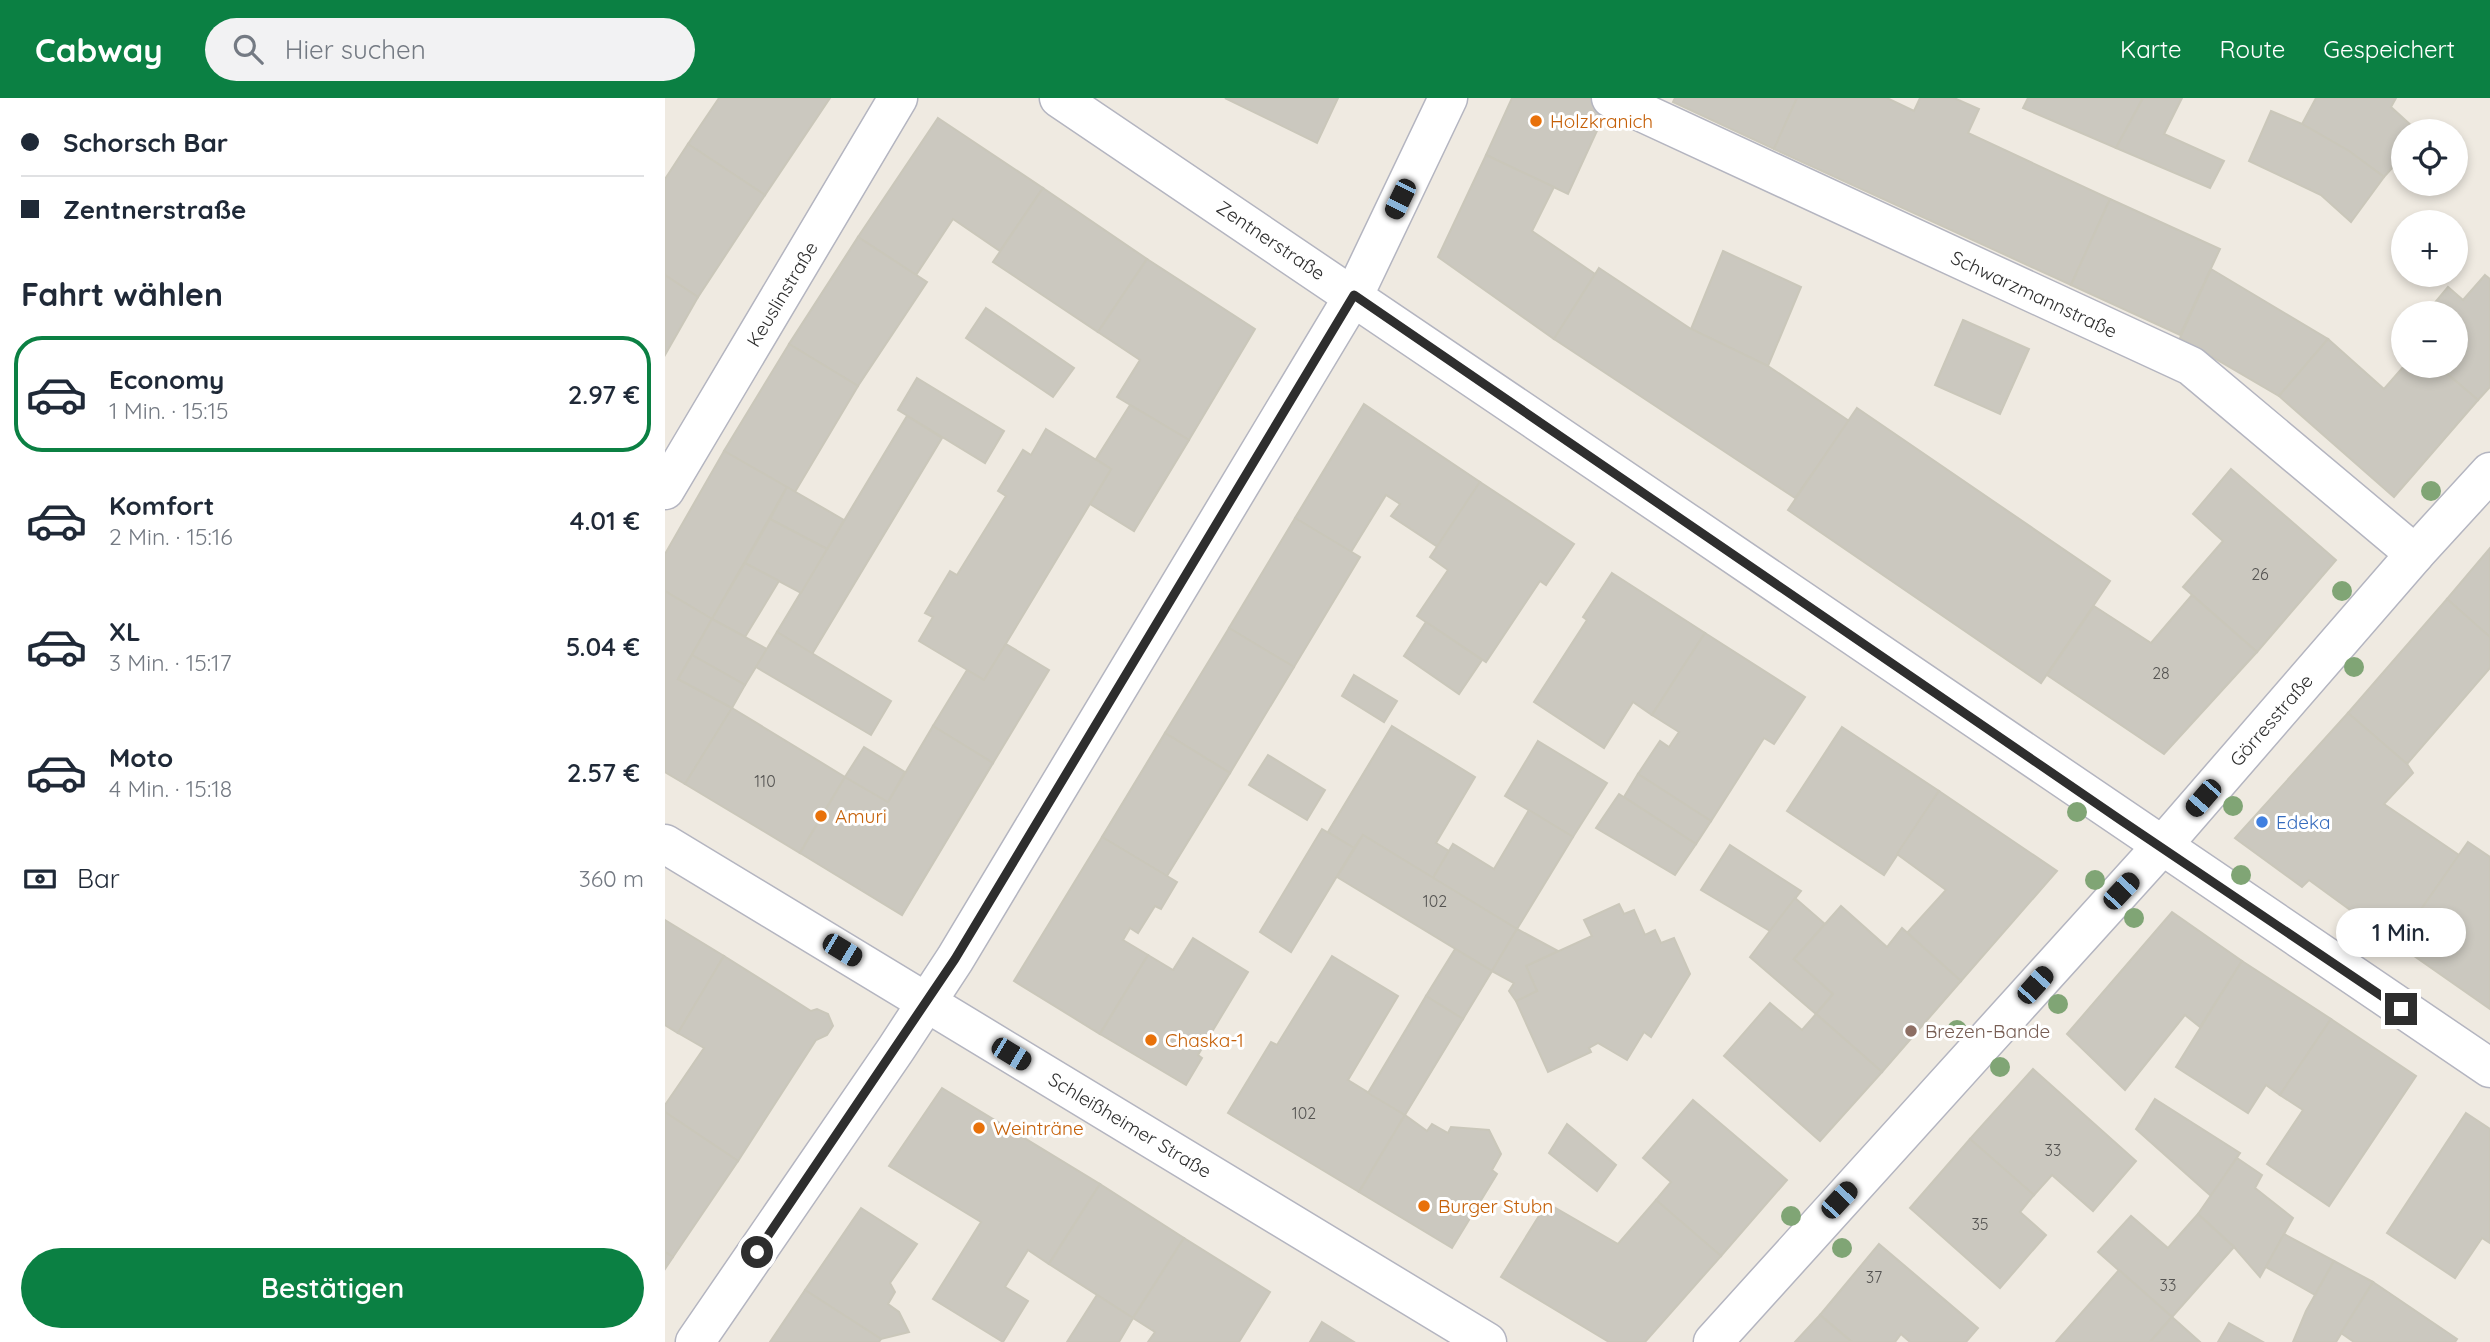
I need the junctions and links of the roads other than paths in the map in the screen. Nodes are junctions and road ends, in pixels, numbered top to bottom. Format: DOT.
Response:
graph roads {
  1 [pos="898,98"];
  2 [pos="1059,98"];
  3 [pos="1448,98"];
  4 [pos="1611,99"];
  5 [pos="1354,295"];
  6 [pos="2490,472"];
  7 [pos="665,490"];
  8 [pos="2415,554"];
  9 [pos="665,844"];
  10 [pos="2161,847"];
  11 [pos="927,1002"];
  12 [pos="2490,1068"];
  13 [pos="695,1342"];
  14 [pos="1487,1342"];
  15 [pos="1713,1342"];
  1 -- 7 [label="street, Keuslinstraße"];
  2 -- 5 [label="street, Zentnerstraße"];
  3 -- 5 [label="street"];
  4 -- 8 [label="street, Schwarzmannstraße"];
  5 -- 10 [label="street, Zentnerstraße"];
  5 -- 11 [label="street"];
  6 -- 8 [label="street, Görresstraße"];
  8 -- 10 [label="street, Görresstraße"];
  9 -- 11 [label="street, Schleißheimer Straße"];
  10 -- 12 [label="street, Zentnerstraße"];
  10 -- 15 [label="street, Görresstraße"];
  11 -- 13 [label="street"];
  11 -- 14 [label="street, Schleißheimer Straße"];
}
